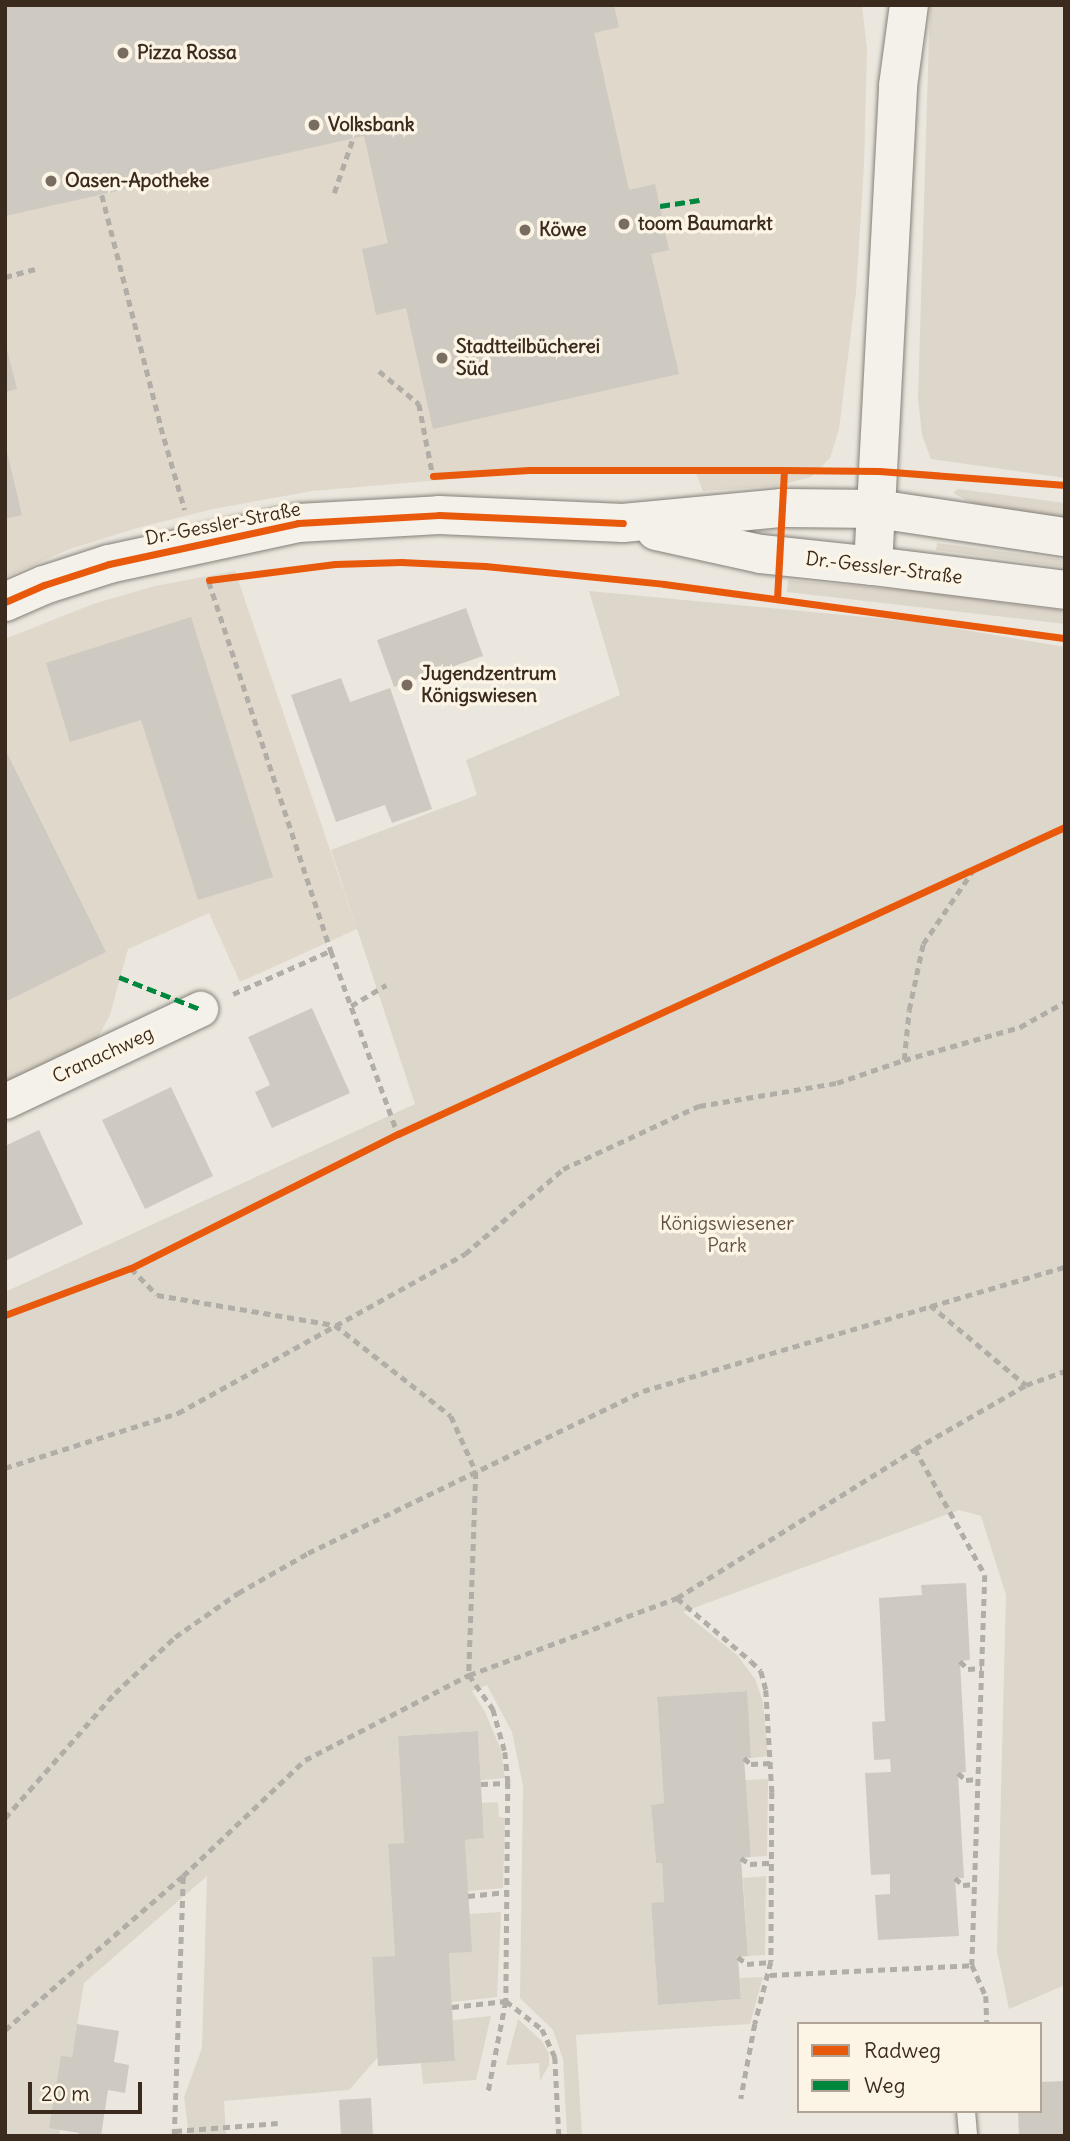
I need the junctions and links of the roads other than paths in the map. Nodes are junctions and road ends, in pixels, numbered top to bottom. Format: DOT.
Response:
graph roads {
  1 [pos="881,5"];
  2 [pos="909,5"];
  3 [pos="898,86"];
  4 [pos="877,509"];
  5 [pos="623,523"];
  6 [pos="1065,537"];
  7 [pos="873,566"];
  8 [pos="1065,590"];
  9 [pos="5,602"];
  10 [pos="200,1009"];
  11 [pos="5,1101"];
  12 [pos="966,2113"];
  13 [pos="968,2136"];
  1 -- 3 [label="main road"];
  2 -- 3 [label="main road"];
  3 -- 4 [label="main road"];
  4 -- 5 [label="main road, Dr.-Gessler-Straße"];
  4 -- 6 [label="main road, Dr.-Gessler-Straße"];
  4 -- 7 [label="main road"];
  5 -- 7 [label="main road, Dr.-Gessler-Straße"];
  5 -- 9 [label="main road, Dr.-Gessler-Straße"];
  7 -- 8 [label="main road, Dr.-Gessler-Straße"];
  10 -- 11 [label="street, Cranachweg"];
  12 -- 13 [label="lane"];
}
